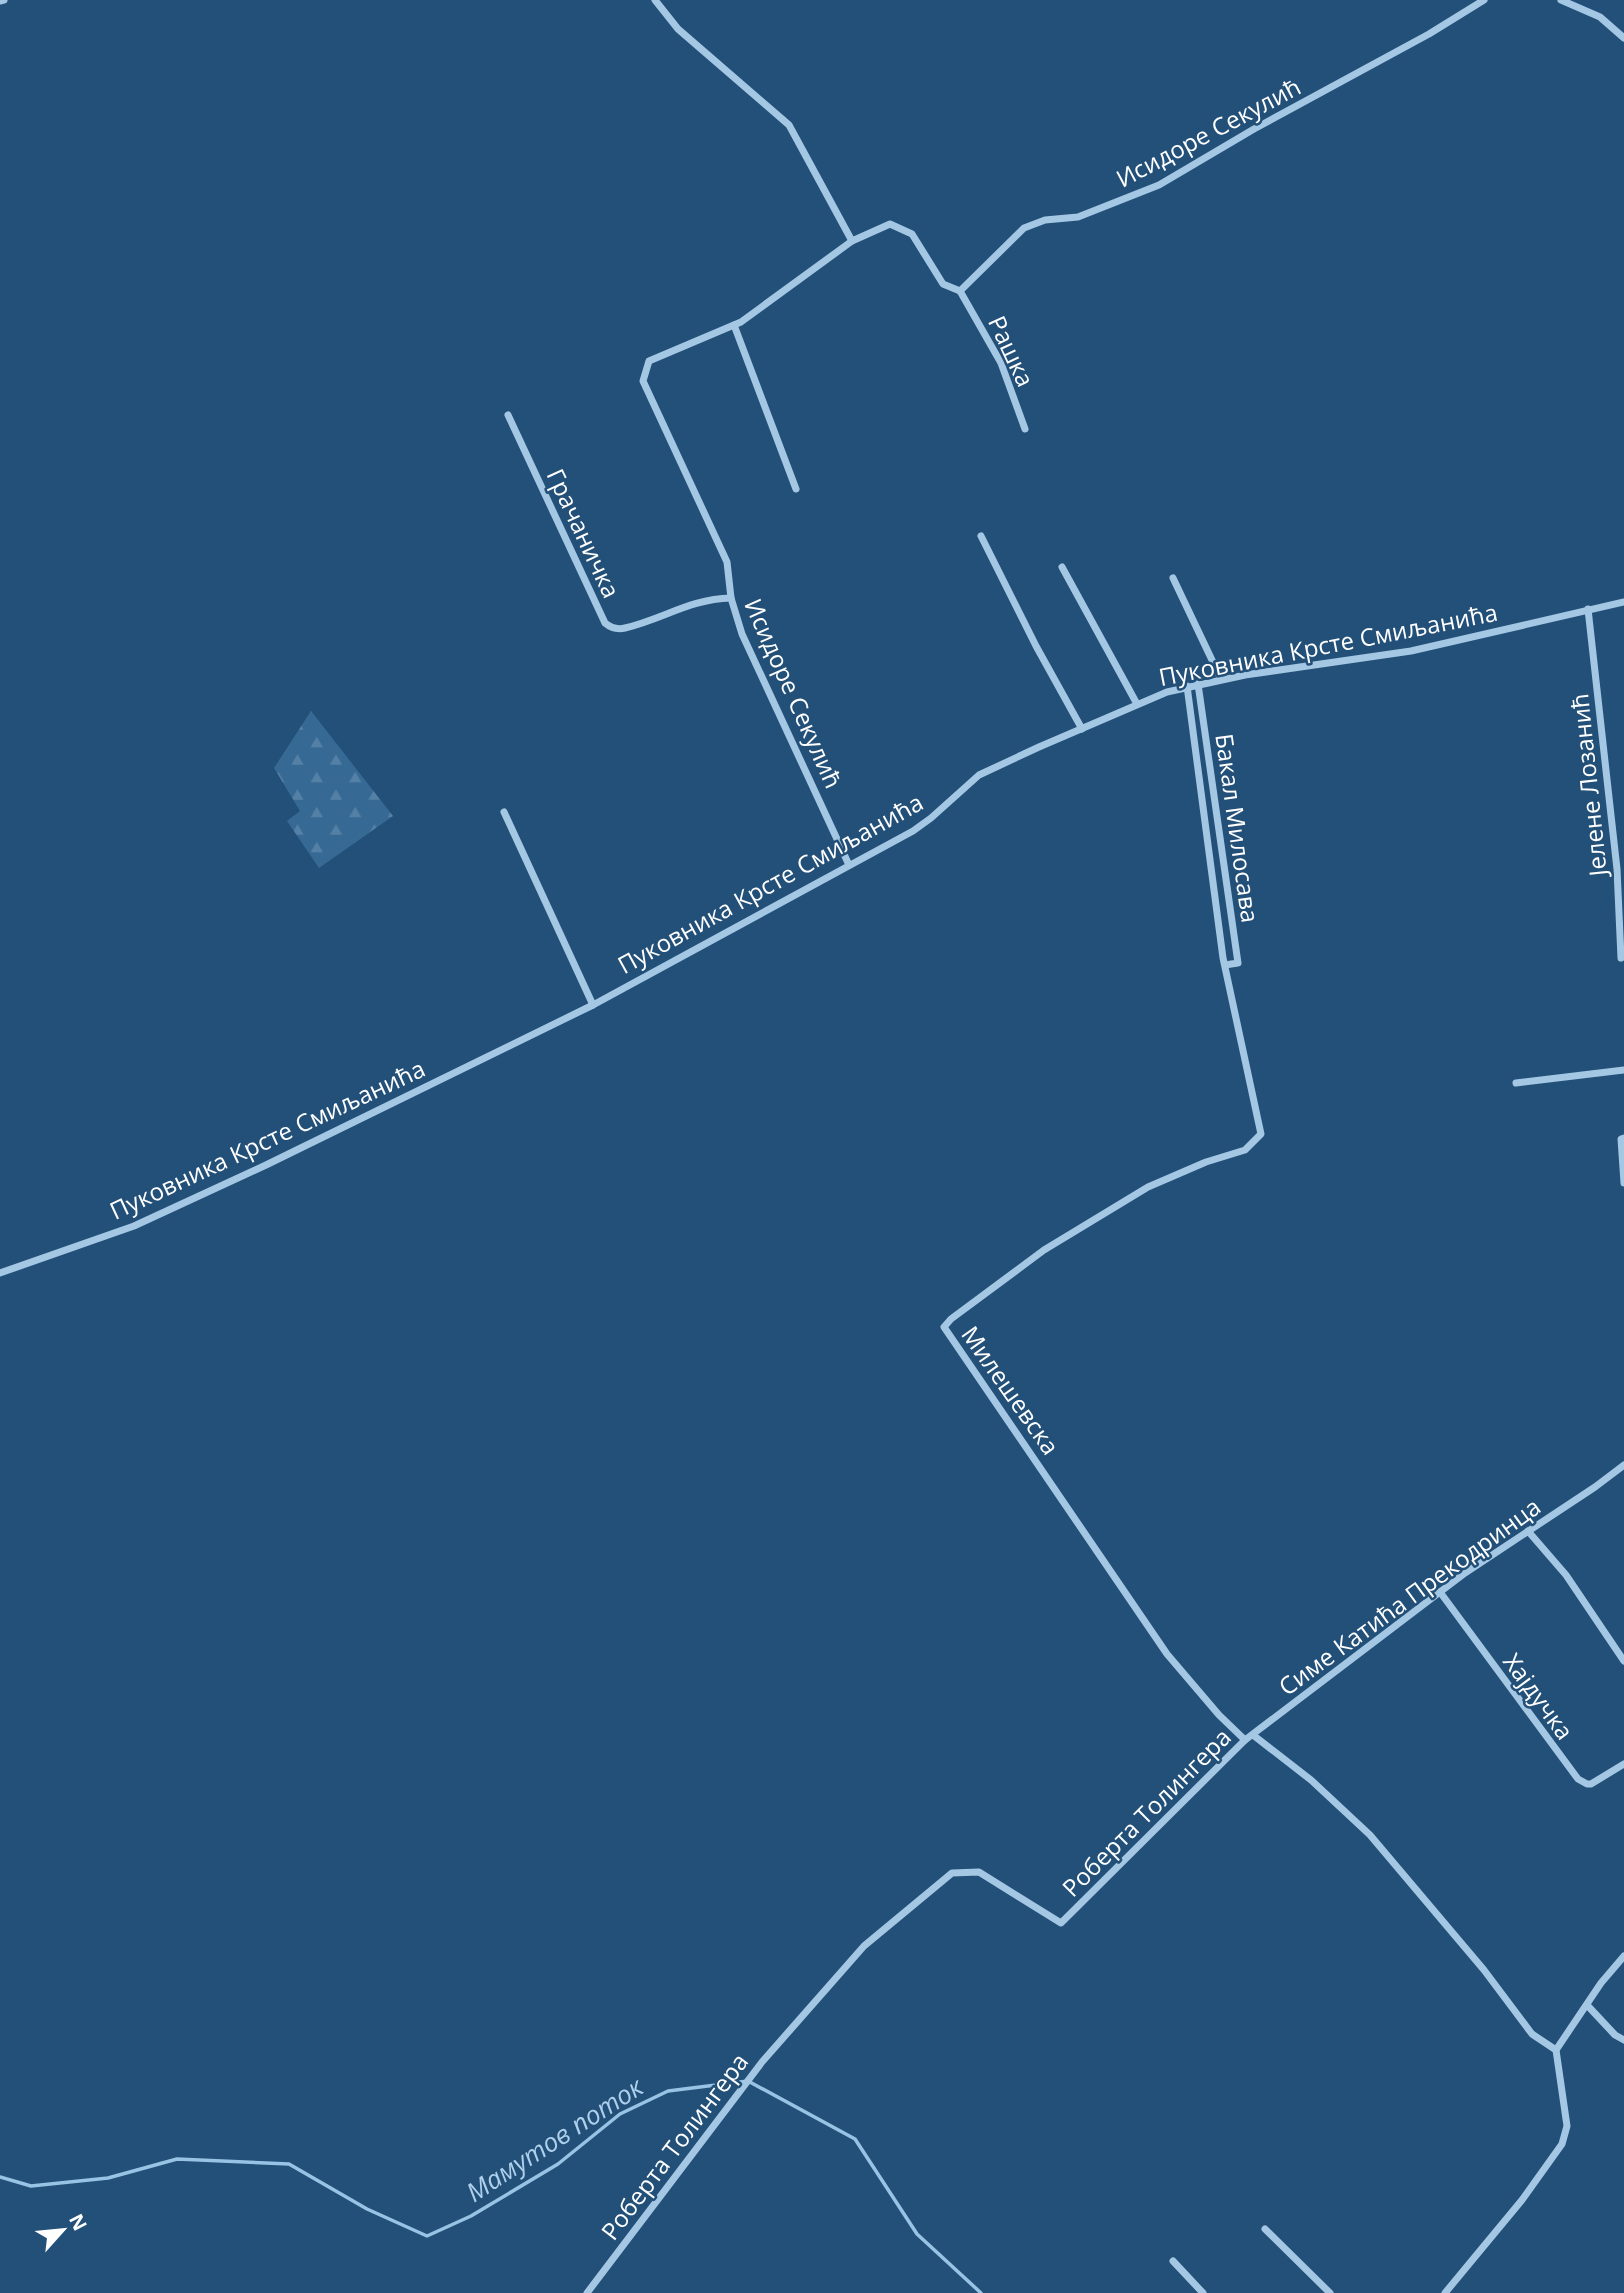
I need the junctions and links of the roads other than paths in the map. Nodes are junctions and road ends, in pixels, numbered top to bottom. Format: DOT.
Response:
graph roads {
  1 [pos="655,0"];
  2 [pos="1484,0"];
  3 [pos="1561,0"];
  4 [pos="1624,38"];
  5 [pos="852,241"];
  6 [pos="960,291"];
  7 [pos="734,325"];
  8 [pos="508,415"];
  9 [pos="1025,429"];
  10 [pos="796,489"];
  11 [pos="981,536"];
  12 [pos="1062,567"];
  13 [pos="1173,578"];
  14 [pos="731,598"];
  15 [pos="1624,602"];
  16 [pos="1588,609"];
  17 [pos="1221,680"];
  18 [pos="1198,684"];
  19 [pos="1187,686"];
  20 [pos="1137,705"];
  21 [pos="1083,729"];
  22 [pos="504,812"];
  23 [pos="849,865"];
  24 [pos="1621,958"];
  25 [pos="1224,965"];
  26 [pos="593,1004"];
  27 [pos="1624,1070"];
  28 [pos="1516,1083"];
  29 [pos="1261,1134"];
  30 [pos="1624,1138"];
  31 [pos="1624,1184"];
  32 [pos="0,1273"];
  33 [pos="1624,1465"];
  34 [pos="1528,1531"];
  35 [pos="1440,1591"];
  36 [pos="1624,1661"];
  37 [pos="1253,1735"];
  38 [pos="1245,1740"];
  39 [pos="1624,1764"];
  40 [pos="1624,1956"];
  41 [pos="1587,2006"];
  42 [pos="1624,2040"];
  43 [pos="1556,2050"];
  44 [pos="1265,2229"];
  45 [pos="1173,2261"];
  46 [pos="587,2293"];
  47 [pos="1203,2293"];
  48 [pos="1330,2293"];
  49 [pos="1445,2293"];
  1 -- 5 [label="street"];
  2 -- 6 [label="street, Исидоре Секулић"];
  3 -- 4 [label="street"];
  5 -- 6 [label="street, Исидоре Секулић"];
  5 -- 7 [label="street, Исидоре Секулић"];
  6 -- 9 [label="street, Рашка"];
  7 -- 10 [label="street"];
  7 -- 14 [label="street, Исидоре Секулић"];
  8 -- 14 [label="street, Грачаничка"];
  11 -- 21 [label="street"];
  12 -- 20 [label="street"];
  13 -- 17 [label="street"];
  14 -- 23 [label="street, Исидоре Секулић"];
  15 -- 16 [label="street, Пуковника Крсте Смиљанића"];
  16 -- 17 [label="street, Пуковника Крсте Смиљанића"];
  16 -- 24 [label="street, Јелене Лозанић"];
  17 -- 18 [label="street, Пуковника Крсте Смиљанића"];
  18 -- 19 [label="street, Пуковника Крсте Смиљанића"];
  18 -- 25 [label="street, Бакал Милосава"];
  19 -- 20 [label="street, Пуковника Крсте Смиљанића"];
  19 -- 25 [label="street, Бакал Милосава"];
  20 -- 21 [label="street, Пуковника Крсте Смиљанића"];
  21 -- 23 [label="street, Пуковника Крсте Смиљанића"];
  22 -- 26 [label="street"];
  23 -- 26 [label="street, Пуковника Крсте Смиљанића"];
  25 -- 29 [label="street, Бакал Милосава"];
  26 -- 32 [label="street, Пуковника Крсте Смиљанића"];
  27 -- 28 [label="street"];
  29 -- 38 [label="street, Милешевска"];
  30 -- 31 [label="street"];
  33 -- 34 [label="street, Симе Катића Прекодринца"];
  34 -- 35 [label="street, Симе Катића Прекодринца"];
  34 -- 36 [label="street"];
  35 -- 37 [label="street, Симе Катића Прекодринца"];
  35 -- 39 [label="street, Хајдучка"];
  37 -- 38 [label="street, Роберта Толингера"];
  37 -- 43 [label="street, Роберта Толингера"];
  38 -- 46 [label="street, Роберта Толингера"];
  40 -- 41 [label="street"];
  41 -- 42 [label="street"];
  41 -- 43 [label="street"];
  43 -- 49 [label="street"];
  44 -- 48 [label="street"];
  45 -- 47 [label="street"];
}
